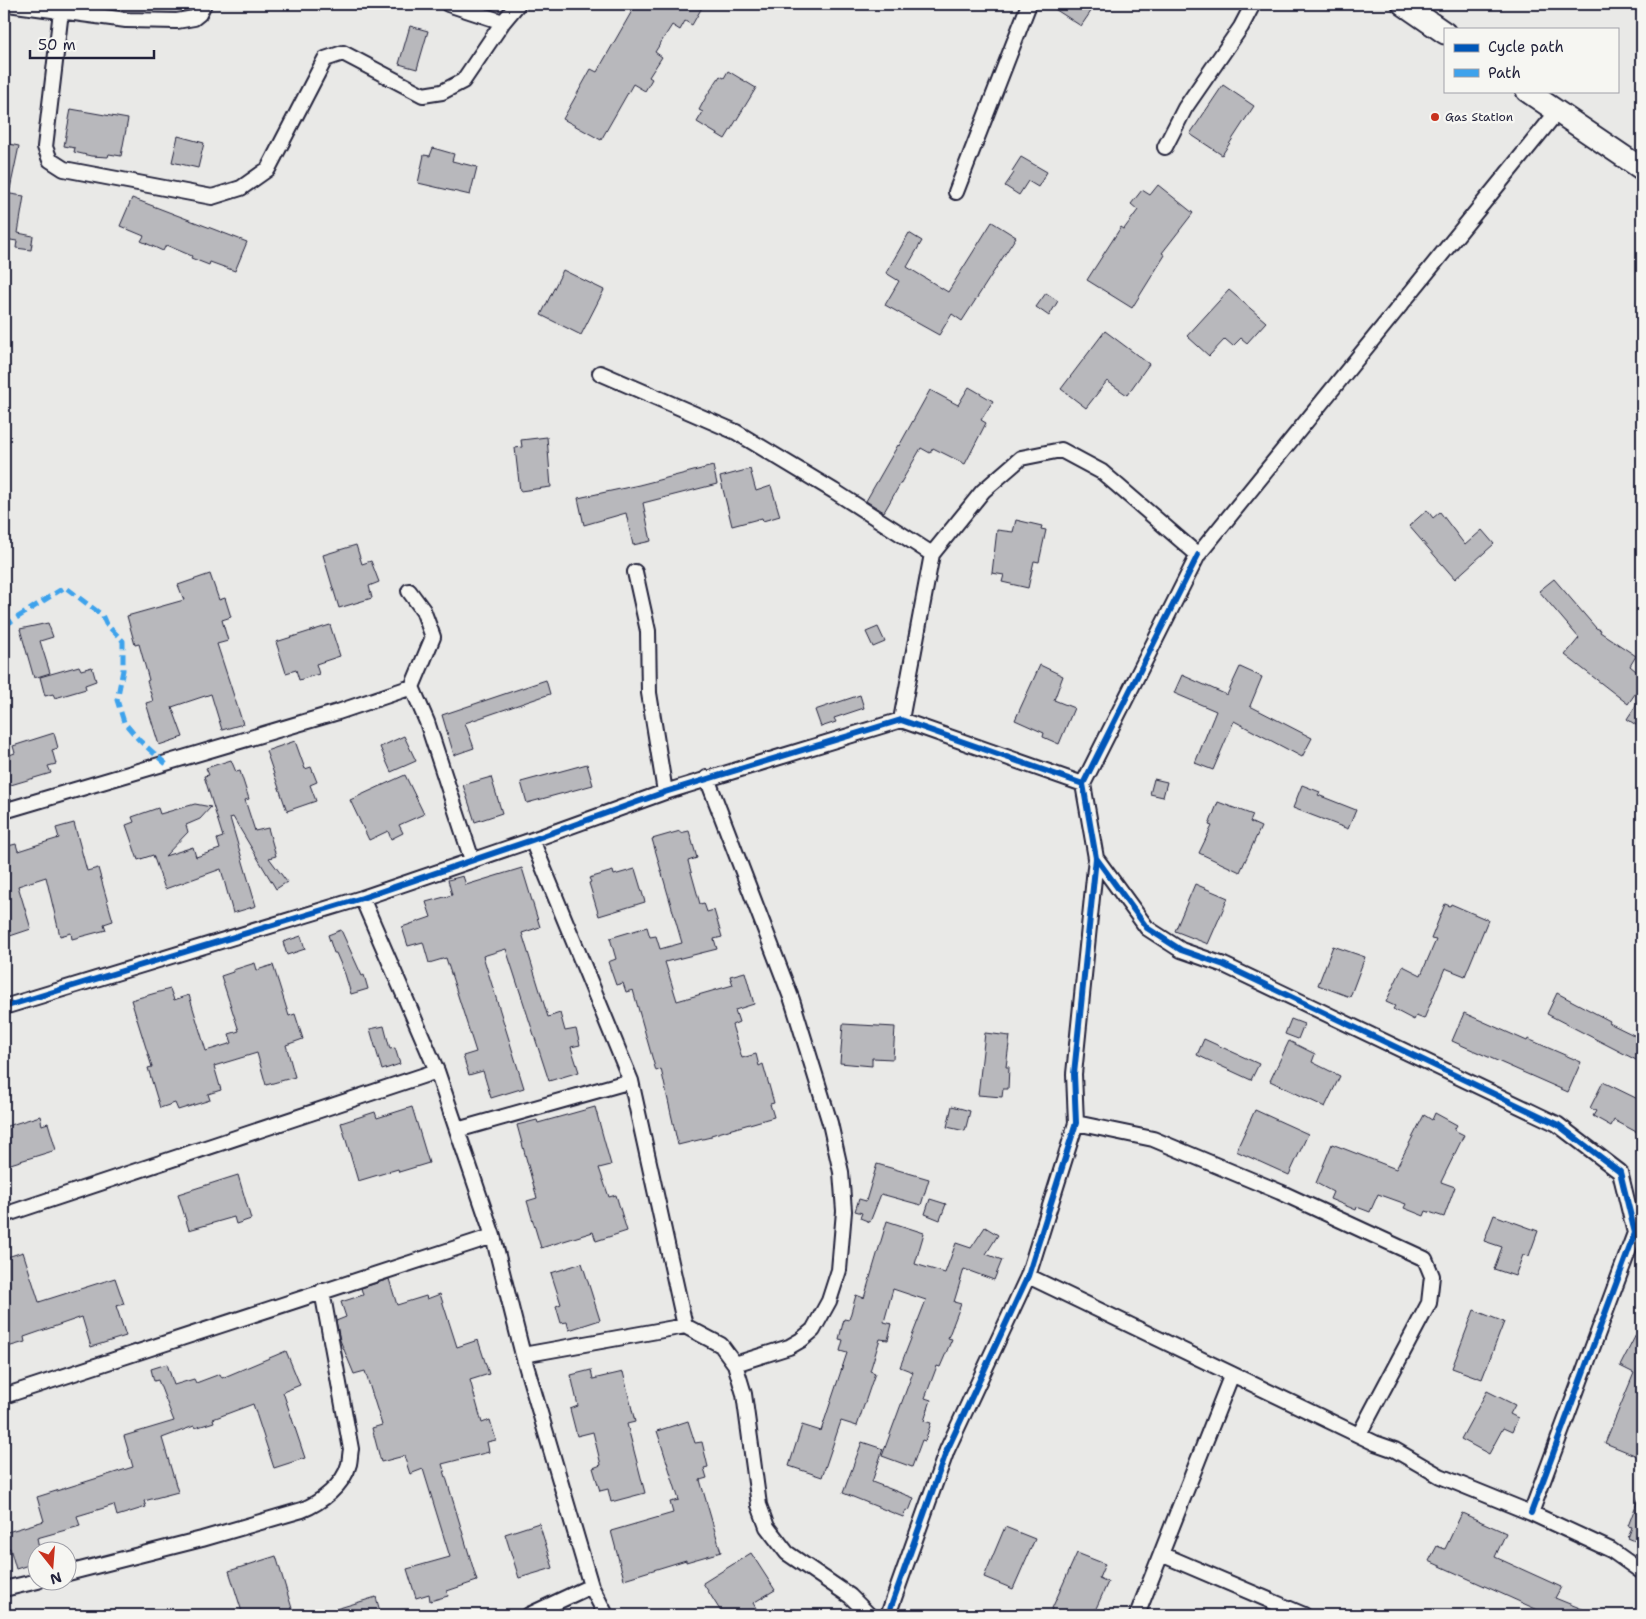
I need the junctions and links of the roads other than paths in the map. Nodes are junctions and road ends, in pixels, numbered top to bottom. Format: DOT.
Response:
graph roads {
  1 [pos="8,4"];
  2 [pos="204,4"];
  3 [pos="448,4"];
  4 [pos="518,4"];
  5 [pos="1028,4"];
  6 [pos="1253,4"];
  7 [pos="1403,4"];
  8 [pos="61,11"];
  9 [pos="503,22"];
  10 [pos="1444,32"];
  11 [pos="1528,92"];
  12 [pos="1557,112"];
  13 [pos="1165,147"];
  14 [pos="1642,169"];
  15 [pos="956,192"];
  16 [pos="600,373"];
  17 [pos="932,554"];
  18 [pos="1198,556"];
  19 [pos="636,572"];
  20 [pos="409,591"];
  21 [pos="412,688"];
  22 [pos="901,720"];
  23 [pos="707,778"];
  24 [pos="1083,784"];
  25 [pos="665,792"];
  26 [pos="4,811"];
  27 [pos="532,840"];
  28 [pos="1096,858"];
  29 [pos="472,860"];
  30 [pos="362,898"];
  31 [pos="4,1007"];
  32 [pos="437,1071"];
  33 [pos="632,1081"];
  34 [pos="1076,1123"];
  35 [pos="458,1130"];
  36 [pos="4,1215"];
  37 [pos="493,1236"];
  38 [pos="1028,1276"];
  39 [pos="322,1291"];
  40 [pos="685,1326"];
  41 [pos="522,1355"];
  42 [pos="735,1364"];
  43 [pos="1232,1374"];
  44 [pos="4,1396"];
  45 [pos="1359,1435"];
  46 [pos="1531,1513"];
  47 [pos="1161,1554"];
  48 [pos="78,1570"];
  49 [pos="1642,1572"];
  50 [pos="28,1583"];
  51 [pos="591,1586"];
  52 [pos="4,1589"];
  53 [pos="529,1615"];
  54 [pos="606,1615"];
  55 [pos="869,1615"];
  56 [pos="888,1615"];
  57 [pos="1136,1615"];
  58 [pos="1304,1615"];
  1 -- 8 [label="street"];
  2 -- 8 [label="street"];
  3 -- 9 [label="street"];
  4 -- 9 [label="street"];
  5 -- 15 [label="street"];
  6 -- 13 [label="street"];
  7 -- 10 [label="main road"];
  8 -- 9 [label="street"];
  11 -- 12 [label="main road"];
  12 -- 14 [label="main road"];
  12 -- 18 [label="street"];
  16 -- 17 [label="street"];
  17 -- 18 [label="street"];
  17 -- 22 [label="street"];
  18 -- 24 [label="street"];
  19 -- 25 [label="street"];
  20 -- 21 [label="street"];
  21 -- 26 [label="street"];
  21 -- 29 [label="street"];
  22 -- 23 [label="street"];
  22 -- 24 [label="street"];
  23 -- 25 [label="street"];
  23 -- 42 [label="street"];
  24 -- 28 [label="street"];
  25 -- 27 [label="street"];
  27 -- 29 [label="street"];
  27 -- 33 [label="street"];
  28 -- 34 [label="street"];
  28 -- 46 [label="street"];
  29 -- 30 [label="street"];
  30 -- 31 [label="street"];
  30 -- 32 [label="street"];
  32 -- 35 [label="street"];
  32 -- 36 [label="street"];
  33 -- 35 [label="street"];
  33 -- 40 [label="street"];
  34 -- 38 [label="street"];
  34 -- 45 [label="street"];
  35 -- 37 [label="street"];
  37 -- 39 [label="street"];
  37 -- 41 [label="street"];
  38 -- 43 [label="street"];
  38 -- 56 [label="street"];
  39 -- 44 [label="street"];
  39 -- 48 [label="street"];
  40 -- 41 [label="street"];
  40 -- 42 [label="street"];
  41 -- 51 [label="street"];
  42 -- 55 [label="street"];
  43 -- 45 [label="street"];
  43 -- 47 [label="street"];
  45 -- 46 [label="street"];
  46 -- 49 [label="street"];
  47 -- 57 [label="street"];
  47 -- 58 [label="street"];
  50 -- 52 [label="street"];
  51 -- 53 [label="street"];
  51 -- 54 [label="street"];
}
